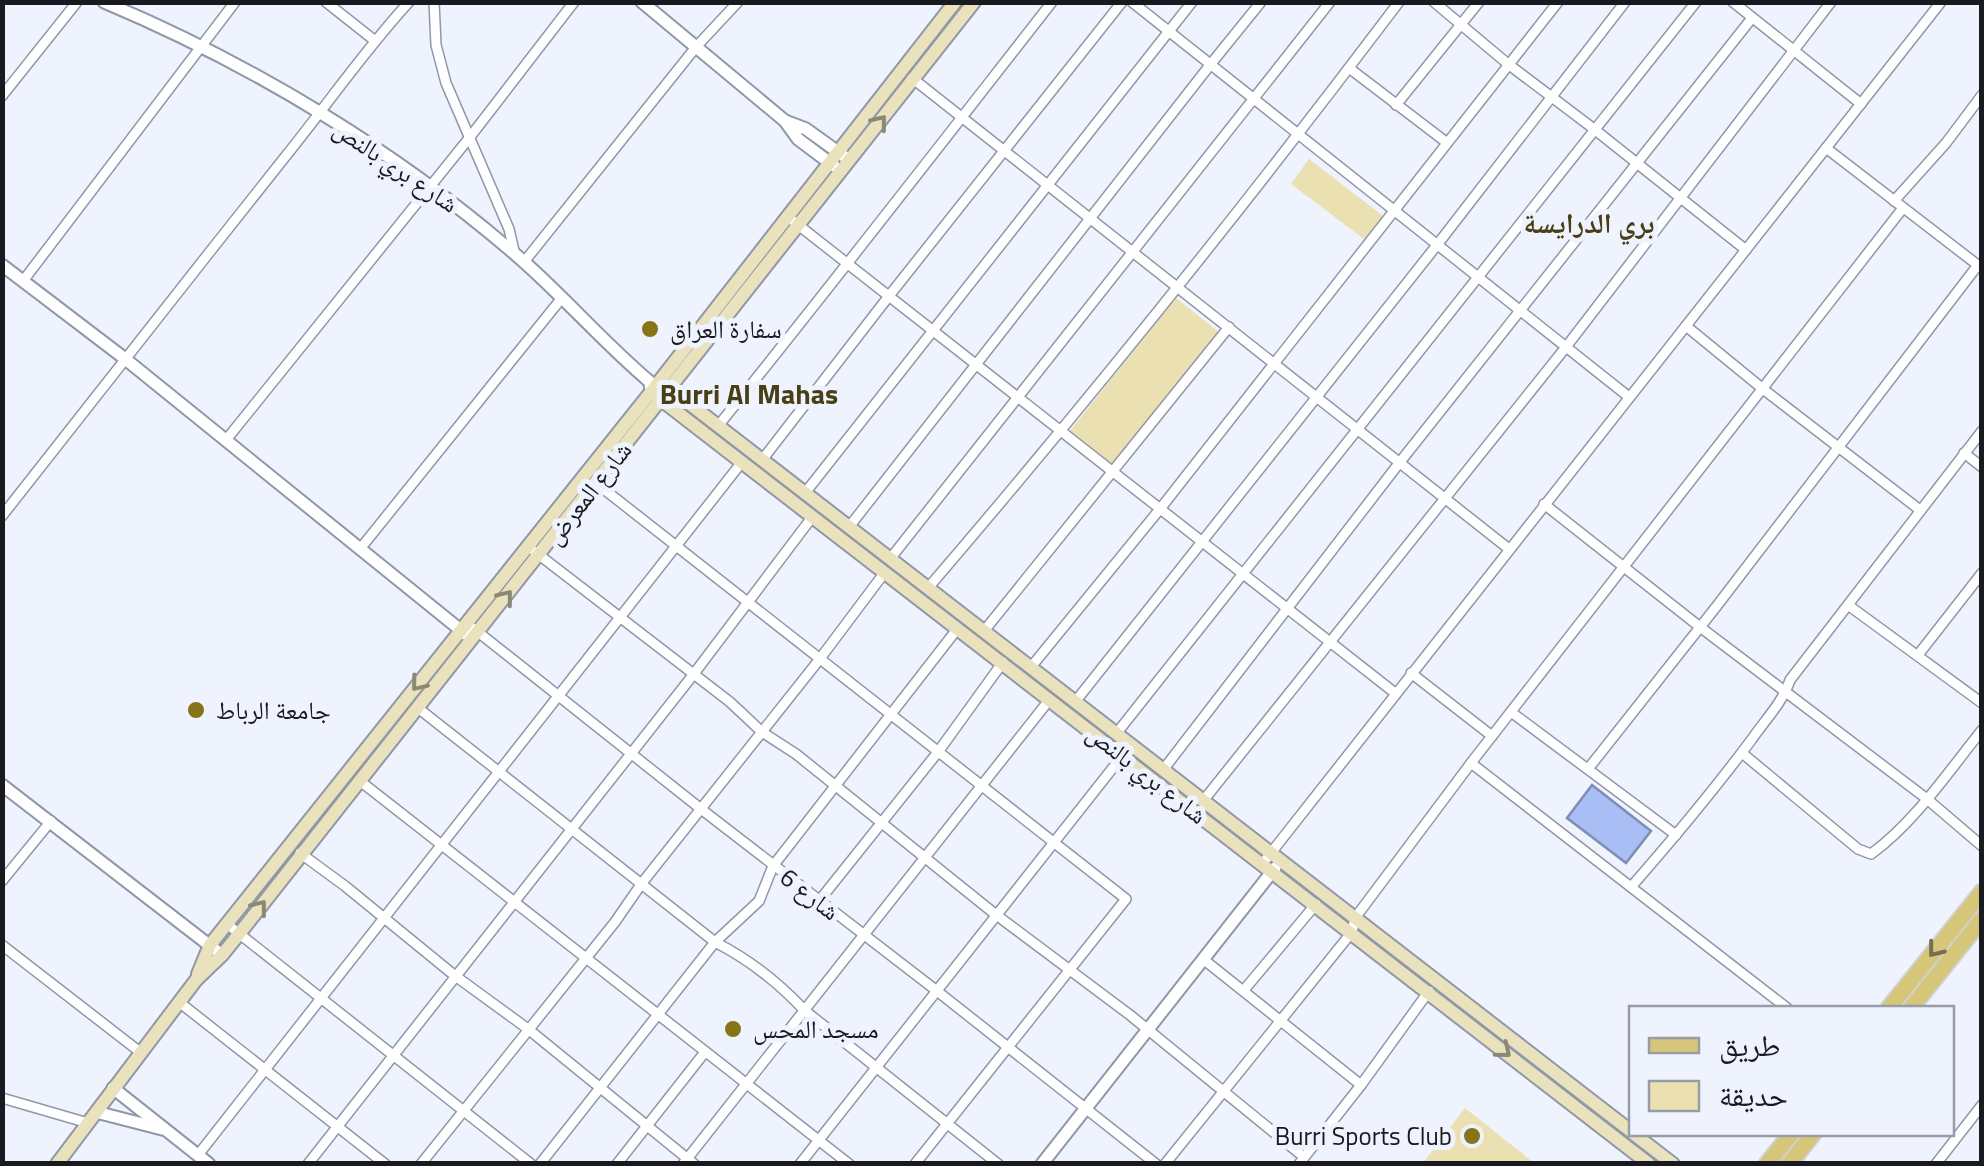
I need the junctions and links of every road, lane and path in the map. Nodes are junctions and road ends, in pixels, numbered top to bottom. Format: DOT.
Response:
graph roads {
  1 [pos="77,2"];
  2 [pos="104,2"];
  3 [pos="234,2"];
  4 [pos="326,2"];
  5 [pos="409,2"];
  6 [pos="434,2"];
  7 [pos="574,2"];
  8 [pos="642,2"];
  9 [pos="738,2"];
  10 [pos="955,2"];
  11 [pos="974,2"];
  12 [pos="1052,2"];
  13 [pos="1122,2"];
  14 [pos="1132,2"];
  15 [pos="1192,2"];
  16 [pos="1261,2"];
  17 [pos="1330,2"];
  18 [pos="1399,2"];
  19 [pos="1434,2"];
  20 [pos="1479,2"];
  21 [pos="1558,2"];
  22 [pos="1625,2"];
  23 [pos="1696,2"];
  24 [pos="1732,2"];
  25 [pos="1831,2"];
  26 [pos="1941,2"];
  27 [pos="1752,18"];
  28 [pos="1462,24"];
  29 [pos="1169,32"];
  30 [pos="374,40"];
  31 [pos="202,46"];
  32 [pos="696,47"];
  33 [pos="1794,51"];
  34 [pos="1508,64"];
  35 [pos="1210,65"];
  36 [pos="1350,68"];
  37 [pos="908,74"];
  38 [pos="1982,95"];
  39 [pos="2,96"];
  40 [pos="1552,98"];
  41 [pos="1254,99"];
  42 [pos="1861,104"];
  43 [pos="1396,105"];
  44 [pos="320,114"];
  45 [pos="962,117"];
  46 [pos="1594,129"];
  47 [pos="1297,134"];
  48 [pos="470,137"];
  49 [pos="1446,142"];
  50 [pos="1826,148"];
  51 [pos="1005,150"];
  52 [pos="840,162"];
  53 [pos="1637,164"];
  54 [pos="1047,184"];
  55 [pos="430,186"];
  56 [pos="1682,199"];
  57 [pos="1894,201"];
  58 [pos="1904,208"];
  59 [pos="1394,210"];
  60 [pos="1090,218"];
  61 [pos="793,221"];
  62 [pos="1437,245"];
  63 [pos="1746,250"];
  64 [pos="1133,252"];
  65 [pos="520,259"];
  66 [pos="848,264"];
  67 [pos="2,265"];
  68 [pos="1980,266"];
  69 [pos="1478,278"];
  70 [pos="24,281"];
  71 [pos="1178,287"];
  72 [pos="889,296"];
  73 [pos="561,300"];
  74 [pos="1520,311"];
  75 [pos="1686,326"];
  76 [pos="1228,327"];
  77 [pos="932,330"];
  78 [pos="1566,348"];
  79 [pos="124,358"];
  80 [pos="1275,363"];
  81 [pos="977,366"];
  82 [pos="659,388"];
  83 [pos="1762,389"];
  84 [pos="1316,396"];
  85 [pos="1017,397"];
  86 [pos="1629,397"];
  87 [pos="718,426"];
  88 [pos="1359,430"];
  89 [pos="1982,430"];
  90 [pos="1062,432"];
  91 [pos="226,440"];
  92 [pos="1837,446"];
  93 [pos="1964,453"];
  94 [pos="762,460"];
  95 [pos="742,462"];
  96 [pos="1400,462"];
  97 [pos="1982,467"];
  98 [pos="1112,471"];
  99 [pos="596,483"];
  100 [pos="805,492"];
  101 [pos="1445,498"];
  102 [pos="1544,504"];
  103 [pos="1160,508"];
  104 [pos="1920,510"];
  105 [pos="2,516"];
  106 [pos="813,516"];
  107 [pos="849,527"];
  108 [pos="1201,541"];
  109 [pos="676,545"];
  110 [pos="1510,548"];
  111 [pos="360,549"];
  112 [pos="534,551"];
  113 [pos="888,565"];
  114 [pos="1623,568"];
  115 [pos="1982,573"];
  116 [pos="1244,574"];
  117 [pos="928,588"];
  118 [pos="748,602"];
  119 [pos="1848,605"];
  120 [pos="1287,608"];
  121 [pos="620,619"];
  122 [pos="1700,627"];
  123 [pos="958,628"];
  124 [pos="470,631"];
  125 [pos="984,632"];
  126 [pos="1329,641"];
  127 [pos="1918,655"];
  128 [pos="820,660"];
  129 [pos="1003,662"];
  130 [pos="1030,667"];
  131 [pos="1411,673"];
  132 [pos="693,674"];
  133 [pos="1395,693"];
  134 [pos="1786,693"];
  135 [pos="559,696"];
  136 [pos="1050,699"];
  137 [pos="1075,702"];
  138 [pos="1981,703"];
  139 [pos="418,708"];
  140 [pos="1511,712"];
  141 [pos="891,716"];
  142 [pos="1982,730"];
  143 [pos="762,732"];
  144 [pos="1116,734"];
  145 [pos="1492,736"];
  146 [pos="631,752"];
  147 [pos="938,752"];
  148 [pos="1742,753"];
  149 [pos="1122,755"];
  150 [pos="1471,764"];
  151 [pos="1588,769"];
  152 [pos="1163,770"];
  153 [pos="500,772"];
  154 [pos="360,781"];
  155 [pos="2,784"];
  156 [pos="834,786"];
  157 [pos="981,786"];
  158 [pos="1927,799"];
  159 [pos="1203,800"];
  160 [pos="701,809"];
  161 [pos="51,821"];
  162 [pos="882,823"];
  163 [pos="571,829"];
  164 [pos="1676,836"];
  165 [pos="1054,843"];
  166 [pos="441,845"];
  167 [pos="1982,846"];
  168 [pos="296,850"];
  169 [pos="925,858"];
  170 [pos="1272,862"];
  171 [pos="774,866"];
  172 [pos="2,881"];
  173 [pos="642,883"];
  174 [pos="1631,887"];
  175 [pos="1982,892"];
  176 [pos="513,900"];
  177 [pos="820,901"];
  178 [pos="1316,904"];
  179 [pos="994,914"];
  180 [pos="385,918"];
  181 [pos="1982,918"];
  182 [pos="227,924"];
  183 [pos="1353,925"];
  184 [pos="239,934"];
  185 [pos="864,935"];
  186 [pos="715,942"];
  187 [pos="2,945"];
  188 [pos="210,945"];
  189 [pos="222,954"];
  190 [pos="586,956"];
  191 [pos="1204,958"];
  192 [pos="1069,970"];
  193 [pos="454,975"];
  194 [pos="196,980"];
  195 [pos="1244,990"];
  196 [pos="937,991"];
  197 [pos="1429,991"];
  198 [pos="321,997"];
  199 [pos="180,1002"];
  200 [pos="1785,1006"];
  201 [pos="1891,1006"];
  202 [pos="1913,1006"];
  203 [pos="804,1010"];
  204 [pos="657,1013"];
  205 [pos="1280,1020"];
  206 [pos="528,1030"];
  207 [pos="1148,1030"];
  208 [pos="1008,1048"];
  209 [pos="140,1052"];
  210 [pos="705,1052"];
  211 [pos="393,1055"];
  212 [pos="877,1067"];
  213 [pos="264,1068"];
  214 [pos="744,1084"];
  215 [pos="1361,1085"];
  216 [pos="114,1088"];
  217 [pos="599,1088"];
  218 [pos="1222,1091"];
  219 [pos="2,1098"];
  220 [pos="1982,1106"];
  221 [pos="1086,1108"];
  222 [pos="463,1109"];
  223 [pos="92,1118"];
  224 [pos="947,1123"];
  225 [pos="1954,1123"];
  226 [pos="338,1124"];
  227 [pos="646,1127"];
  228 [pos="166,1130"];
  229 [pos="1962,1130"];
  230 [pos="1629,1131"];
  231 [pos="1636,1136"];
  232 [pos="1789,1136"];
  233 [pos="1810,1136"];
  234 [pos="818,1140"];
  235 [pos="198,1155"];
  236 [pos="1302,1160"];
  237 [pos="688,1162"];
  238 [pos="57,1164"];
  239 [pos="210,1164"];
  240 [pos="308,1164"];
  241 [pos="385,1164"];
  242 [pos="422,1164"];
  243 [pos="531,1164"];
  244 [pos="540,1164"];
  245 [pos="617,1164"];
  246 [pos="800,1164"];
  247 [pos="848,1164"];
  248 [pos="916,1164"];
  249 [pos="998,1164"];
  250 [pos="1042,1164"];
  251 [pos="1156,1164"];
  252 [pos="1165,1164"];
  253 [pos="1649,1164"];
  254 [pos="1672,1164"];
  255 [pos="1767,1164"];
  256 [pos="1789,1164"];
  257 [pos="1936,1164"];
  1 -- 39 [label="street"];
  2 -- 31 [label="street, شارع بري بالنص"];
  3 -- 31 [label="street"];
  4 -- 30 [label="street"];
  5 -- 30 [label="street"];
  6 -- 48 [label="street"];
  7 -- 48 [label="street"];
  8 -- 32 [label="street"];
  9 -- 32 [label="street"];
  10 -- 37 [label="main road, شارع المعرض"];
  11 -- 37 [label="main road, شارع المعرض"];
  12 -- 45 [label="street"];
  13 -- 51 [label="street"];
  14 -- 29 [label="street"];
  15 -- 29 [label="street"];
  16 -- 35 [label="street"];
  17 -- 41 [label="street"];
  18 -- 36 [label="street"];
  19 -- 28 [label="street"];
  20 -- 28 [label="street"];
  21 -- 34 [label="street"];
  22 -- 40 [label="street"];
  23 -- 46 [label="street"];
  24 -- 27 [label="street"];
  25 -- 33 [label="street"];
  26 -- 42 [label="street"];
  27 -- 33 [label="street"];
  27 -- 53 [label="street"];
  28 -- 34 [label="street"];
  28 -- 43 [label="street"];
  29 -- 35 [label="street"];
  29 -- 54 [label="street"];
  30 -- 44 [label="street"];
  31 -- 44 [label="street, شارع بري بالنص"];
  31 -- 70 [label="street"];
  32 -- 52 [label="street"];
  32 -- 65 [label="street"];
  33 -- 42 [label="street"];
  33 -- 56 [label="street"];
  34 -- 40 [label="street"];
  34 -- 49 [label="street"];
  35 -- 41 [label="street"];
  35 -- 60 [label="street"];
  36 -- 43 [label="street"];
  36 -- 47 [label="street"];
  37 -- 45 [label="street"];
  37 -- 52 [label="main road, شارع المعرض"];
  38 -- 57 [label="street"];
  40 -- 46 [label="street"];
  40 -- 62 [label="street"];
  41 -- 47 [label="street"];
  41 -- 64 [label="street"];
  42 -- 50 [label="street"];
  43 -- 49 [label="street"];
  44 -- 55 [label="street, شارع بري بالنص"];
  44 -- 79 [label="street"];
  45 -- 51 [label="street"];
  45 -- 66 [label="street"];
  46 -- 53 [label="street"];
  46 -- 69 [label="street"];
  47 -- 59 [label="street"];
  47 -- 71 [label="street"];
  48 -- 55 [label="street"];
  48 -- 65 [label="street"];
  49 -- 59 [label="street"];
  50 -- 57 [label="street"];
  50 -- 63 [label="street"];
  51 -- 54 [label="street"];
  51 -- 72 [label="street"];
  52 -- 61 [label="main road, شارع المعرض"];
  53 -- 56 [label="street"];
  53 -- 74 [label="street"];
  54 -- 60 [label="street"];
  54 -- 77 [label="street"];
  55 -- 65 [label="street, شارع بري بالنص"];
  55 -- 91 [label="street"];
  56 -- 63 [label="street"];
  56 -- 78 [label="street"];
  57 -- 58 [label="street"];
  58 -- 68 [label="street"];
  58 -- 83 [label="street"];
  59 -- 62 [label="street"];
  59 -- 80 [label="street"];
  60 -- 64 [label="street"];
  60 -- 81 [label="street"];
  61 -- 66 [label="street"];
  61 -- 82 [label="main road, شارع المعرض"];
  62 -- 69 [label="street"];
  62 -- 84 [label="street"];
  63 -- 75 [label="street"];
  64 -- 71 [label="street"];
  64 -- 85 [label="street"];
  65 -- 73 [label="street, شارع بري بالنص"];
  66 -- 72 [label="street"];
  66 -- 87 [label="street"];
  67 -- 70 [label="street"];
  68 -- 92 [label="street"];
  69 -- 74 [label="street"];
  69 -- 88 [label="street"];
  70 -- 79 [label="street"];
  71 -- 76 [label="street"];
  71 -- 90 [label="street"];
  72 -- 77 [label="street"];
  72 -- 94 [label="street"];
  73 -- 82 [label="street, شارع بري بالنص"];
  73 -- 111 [label="street"];
  74 -- 78 [label="street"];
  74 -- 96 [label="street"];
  75 -- 83 [label="street"];
  75 -- 86 [label="street"];
  76 -- 80 [label="street"];
  76 -- 98 [label="street"];
  77 -- 81 [label="street"];
  77 -- 100 [label="street"];
  78 -- 86 [label="street"];
  78 -- 101 [label="street"];
  79 -- 91 [label="street"];
  79 -- 105 [label="street"];
  80 -- 84 [label="street"];
  80 -- 103 [label="street"];
  81 -- 85 [label="street"];
  81 -- 107 [label="street"];
  82 -- 87 [label="main road, شارع بري بالنص"];
  82 -- 95 [label="main road, شارع بري بالنص"];
  82 -- 99 [label="main road, شارع المعرض"];
  82 -- 112 [label="main road, شارع المعرض"];
  83 -- 92 [label="street"];
  83 -- 114 [label="street"];
  84 -- 88 [label="street"];
  84 -- 108 [label="street"];
  85 -- 90 [label="street"];
  85 -- 113 [label="street"];
  86 -- 102 [label="street"];
  87 -- 94 [label="main road, شارع بري بالنص"];
  88 -- 96 [label="street"];
  88 -- 116 [label="street"];
  89 -- 93 [label="street"];
  90 -- 98 [label="street"];
  90 -- 117 [label="street"];
  91 -- 111 [label="street"];
  92 -- 104 [label="street"];
  92 -- 122 [label="street"];
  93 -- 97 [label="street"];
  93 -- 104 [label="street"];
  94 -- 100 [label="main road, شارع بري بالنص"];
  95 -- 106 [label="main road, شارع بري بالنص"];
  95 -- 109 [label="street"];
  96 -- 101 [label="street"];
  96 -- 120 [label="street"];
  98 -- 103 [label="street"];
  98 -- 125 [label="street"];
  99 -- 109 [label="street"];
  99 -- 112 [label="main road, شارع المعرض"];
  100 -- 107 [label="main road, شارع بري بالنص"];
  101 -- 110 [label="street"];
  101 -- 126 [label="street"];
  102 -- 110 [label="street"];
  102 -- 114 [label="street"];
  103 -- 108 [label="street"];
  103 -- 130 [label="street"];
  104 -- 119 [label="street"];
  106 -- 113 [label="main road, شارع بري بالنص"];
  106 -- 118 [label="street"];
  107 -- 113 [label="main road, شارع بري بالنص"];
  108 -- 116 [label="street"];
  108 -- 137 [label="street"];
  109 -- 118 [label="street"];
  109 -- 121 [label="street"];
  110 -- 131 [label="street"];
  111 -- 124 [label="street"];
  112 -- 121 [label="street"];
  112 -- 124 [label="main road, شارع المعرض"];
  113 -- 117 [label="main road, شارع بري بالنص"];
  113 -- 123 [label="main road, شارع بري بالنص"];
  113 -- 128 [label="street"];
  114 -- 122 [label="street"];
  114 -- 140 [label="street"];
  115 -- 127 [label="street"];
  116 -- 120 [label="street"];
  116 -- 144 [label="street"];
  117 -- 125 [label="main road, شارع بري بالنص"];
  118 -- 128 [label="street"];
  118 -- 132 [label="street"];
  119 -- 127 [label="street"];
  119 -- 134 [label="street"];
  120 -- 126 [label="street"];
  120 -- 152 [label="street"];
  121 -- 132 [label="street"];
  121 -- 135 [label="street"];
  122 -- 134 [label="street"];
  122 -- 151 [label="street"];
  123 -- 129 [label="main road, شارع بري بالنص"];
  123 -- 141 [label="street"];
  124 -- 135 [label="street, شارع 6"];
  124 -- 139 [label="main road, شارع المعرض"];
  124 -- 168 [label="main road, شارع المعرض, one-way"];
  125 -- 130 [label="main road, شارع بري بالنص"];
  126 -- 133 [label="street"];
  126 -- 159 [label="street"];
  127 -- 138 [label="street"];
  128 -- 141 [label="street"];
  128 -- 143 [label="street"];
  129 -- 136 [label="main road, شارع بري بالنص"];
  129 -- 147 [label="street"];
  130 -- 137 [label="main road, شارع بري بالنص"];
  131 -- 133 [label="street"];
  131 -- 145 [label="street"];
  132 -- 143 [label="street"];
  132 -- 146 [label="street"];
  133 -- 170 [label="street"];
  134 -- 148 [label="street"];
  134 -- 158 [label="street"];
  135 -- 146 [label="street, شارع 6"];
  135 -- 153 [label="street"];
  136 -- 149 [label="main road, شارع بري بالنص"];
  136 -- 157 [label="street"];
  137 -- 144 [label="main road, شارع بري بالنص"];
  139 -- 153 [label="street"];
  139 -- 154 [label="main road, شارع المعرض"];
  140 -- 145 [label="street"];
  140 -- 151 [label="street"];
  141 -- 147 [label="street"];
  141 -- 156 [label="street"];
  142 -- 158 [label="street"];
  143 -- 156 [label="street"];
  143 -- 160 [label="street"];
  144 -- 152 [label="main road, شارع بري بالنص"];
  145 -- 150 [label="street"];
  146 -- 160 [label="street, شارع 6"];
  146 -- 163 [label="street"];
  147 -- 157 [label="street"];
  147 -- 162 [label="street"];
  148 -- 158 [label="street"];
  148 -- 164 [label="street"];
  149 -- 165 [label="street"];
  149 -- 170 [label="main road, شارع بري بالنص"];
  150 -- 174 [label="street"];
  150 -- 183 [label="street"];
  151 -- 164 [label="street"];
  152 -- 159 [label="main road, شارع بري بالنص"];
  153 -- 163 [label="street"];
  153 -- 166 [label="street"];
  154 -- 166 [label="street"];
  154 -- 168 [label="main road, شارع المعرض"];
  155 -- 161 [label="street"];
  156 -- 162 [label="street"];
  156 -- 171 [label="street"];
  157 -- 165 [label="street"];
  157 -- 169 [label="street"];
  158 -- 167 [label="street"];
  159 -- 170 [label="main road, شارع بري بالنص"];
  160 -- 171 [label="street, شارع 6"];
  160 -- 173 [label="street"];
  161 -- 172 [label="street"];
  161 -- 188 [label="street"];
  162 -- 169 [label="street"];
  162 -- 177 [label="street"];
  163 -- 173 [label="street"];
  163 -- 176 [label="street"];
  164 -- 174 [label="street"];
  165 -- 179 [label="street"];
  165 -- 192 [label="street"];
  166 -- 176 [label="street"];
  166 -- 180 [label="street"];
  168 -- 180 [label="street"];
  168 -- 182 [label="main road, شارع المعرض"];
  184 -- 168 [label="main road, شارع المعرض, one-way"];
  169 -- 179 [label="street"];
  169 -- 185 [label="street"];
  170 -- 178 [label="main road, شارع بري بالنص"];
  170 -- 183 [label="main road, شارع بري بالنص"];
  170 -- 191 [label="street"];
  171 -- 177 [label="street, شارع 6"];
  171 -- 186 [label="street"];
  173 -- 186 [label="street"];
  173 -- 190 [label="street"];
  174 -- 200 [label="street"];
  175 -- 201 [label="main road, one-way"];
  176 -- 190 [label="street"];
  176 -- 193 [label="street"];
  177 -- 185 [label="street, شارع 6"];
  178 -- 183 [label="main road, شارع بري بالنص"];
  178 -- 195 [label="street"];
  179 -- 192 [label="street"];
  179 -- 196 [label="street"];
  180 -- 193 [label="street"];
  180 -- 198 [label="street"];
  181 -- 202 [label="main road"];
  182 -- 184 [label="street"];
  182 -- 188 [label="main road, شارع المعرض"];
  183 -- 197 [label="main road, شارع بري بالنص"];
  183 -- 205 [label="street"];
  183 -- 230 [label="main road, شارع بري بالنص"];
  184 -- 189 [label="main road, شارع المعرض"];
  184 -- 198 [label="street"];
  185 -- 196 [label="street, شارع 6"];
  185 -- 203 [label="street"];
  186 -- 203 [label="street"];
  186 -- 204 [label="street"];
  187 -- 209 [label="street"];
  188 -- 189 [label="street"];
  188 -- 194 [label="main road, شارع المعرض"];
  189 -- 194 [label="main road, شارع المعرض"];
  190 -- 204 [label="street"];
  190 -- 206 [label="street"];
  191 -- 195 [label="street"];
  191 -- 207 [label="street"];
  192 -- 207 [label="street"];
  192 -- 208 [label="street"];
  193 -- 206 [label="street"];
  193 -- 211 [label="street"];
  194 -- 199 [label="main road, شارع المعرض"];
  195 -- 205 [label="street"];
  196 -- 208 [label="street, شارع 6"];
  196 -- 212 [label="street"];
  197 -- 215 [label="street"];
  197 -- 253 [label="main road, شارع بري بالنص, one-way"];
  198 -- 211 [label="street"];
  198 -- 213 [label="street"];
  199 -- 209 [label="main road, شارع المعرض"];
  199 -- 213 [label="street"];
  203 -- 212 [label="street"];
  203 -- 214 [label="street"];
  204 -- 210 [label="street"];
  204 -- 217 [label="street"];
  205 -- 215 [label="street"];
  205 -- 218 [label="street"];
  206 -- 217 [label="street"];
  206 -- 222 [label="street"];
  207 -- 218 [label="street"];
  207 -- 221 [label="street"];
  208 -- 221 [label="street, شارع 6"];
  208 -- 224 [label="street"];
  209 -- 216 [label="main road, شارع المعرض"];
  210 -- 214 [label="street"];
  210 -- 227 [label="street"];
  211 -- 222 [label="street"];
  211 -- 226 [label="street"];
  212 -- 224 [label="street"];
  212 -- 234 [label="street"];
  213 -- 226 [label="street"];
  213 -- 235 [label="street"];
  214 -- 234 [label="street"];
  214 -- 237 [label="street"];
  215 -- 236 [label="street"];
  216 -- 223 [label="main road, شارع المعرض"];
  216 -- 228 [label="street"];
  217 -- 227 [label="street"];
  217 -- 244 [label="street"];
  218 -- 236 [label="street"];
  218 -- 252 [label="street"];
  219 -- 223 [label="street"];
  220 -- 229 [label="street"];
  221 -- 250 [label="street"];
  221 -- 251 [label="street, شارع 6"];
  222 -- 242 [label="street"];
  222 -- 243 [label="street"];
  223 -- 228 [label="street"];
  223 -- 238 [label="main road, شارع المعرض"];
  224 -- 248 [label="street"];
  224 -- 249 [label="street"];
  225 -- 229 [label="street"];
  226 -- 240 [label="street"];
  226 -- 241 [label="street"];
  227 -- 237 [label="street"];
  227 -- 245 [label="street"];
  228 -- 235 [label="street"];
  229 -- 257 [label="street"];
  231 -- 254 [label="main road, شارع بري بالنص"];
  232 -- 255 [label="main road"];
  233 -- 256 [label="main road"];
  234 -- 246 [label="street"];
  234 -- 247 [label="street"];
  235 -- 239 [label="street"];
}
